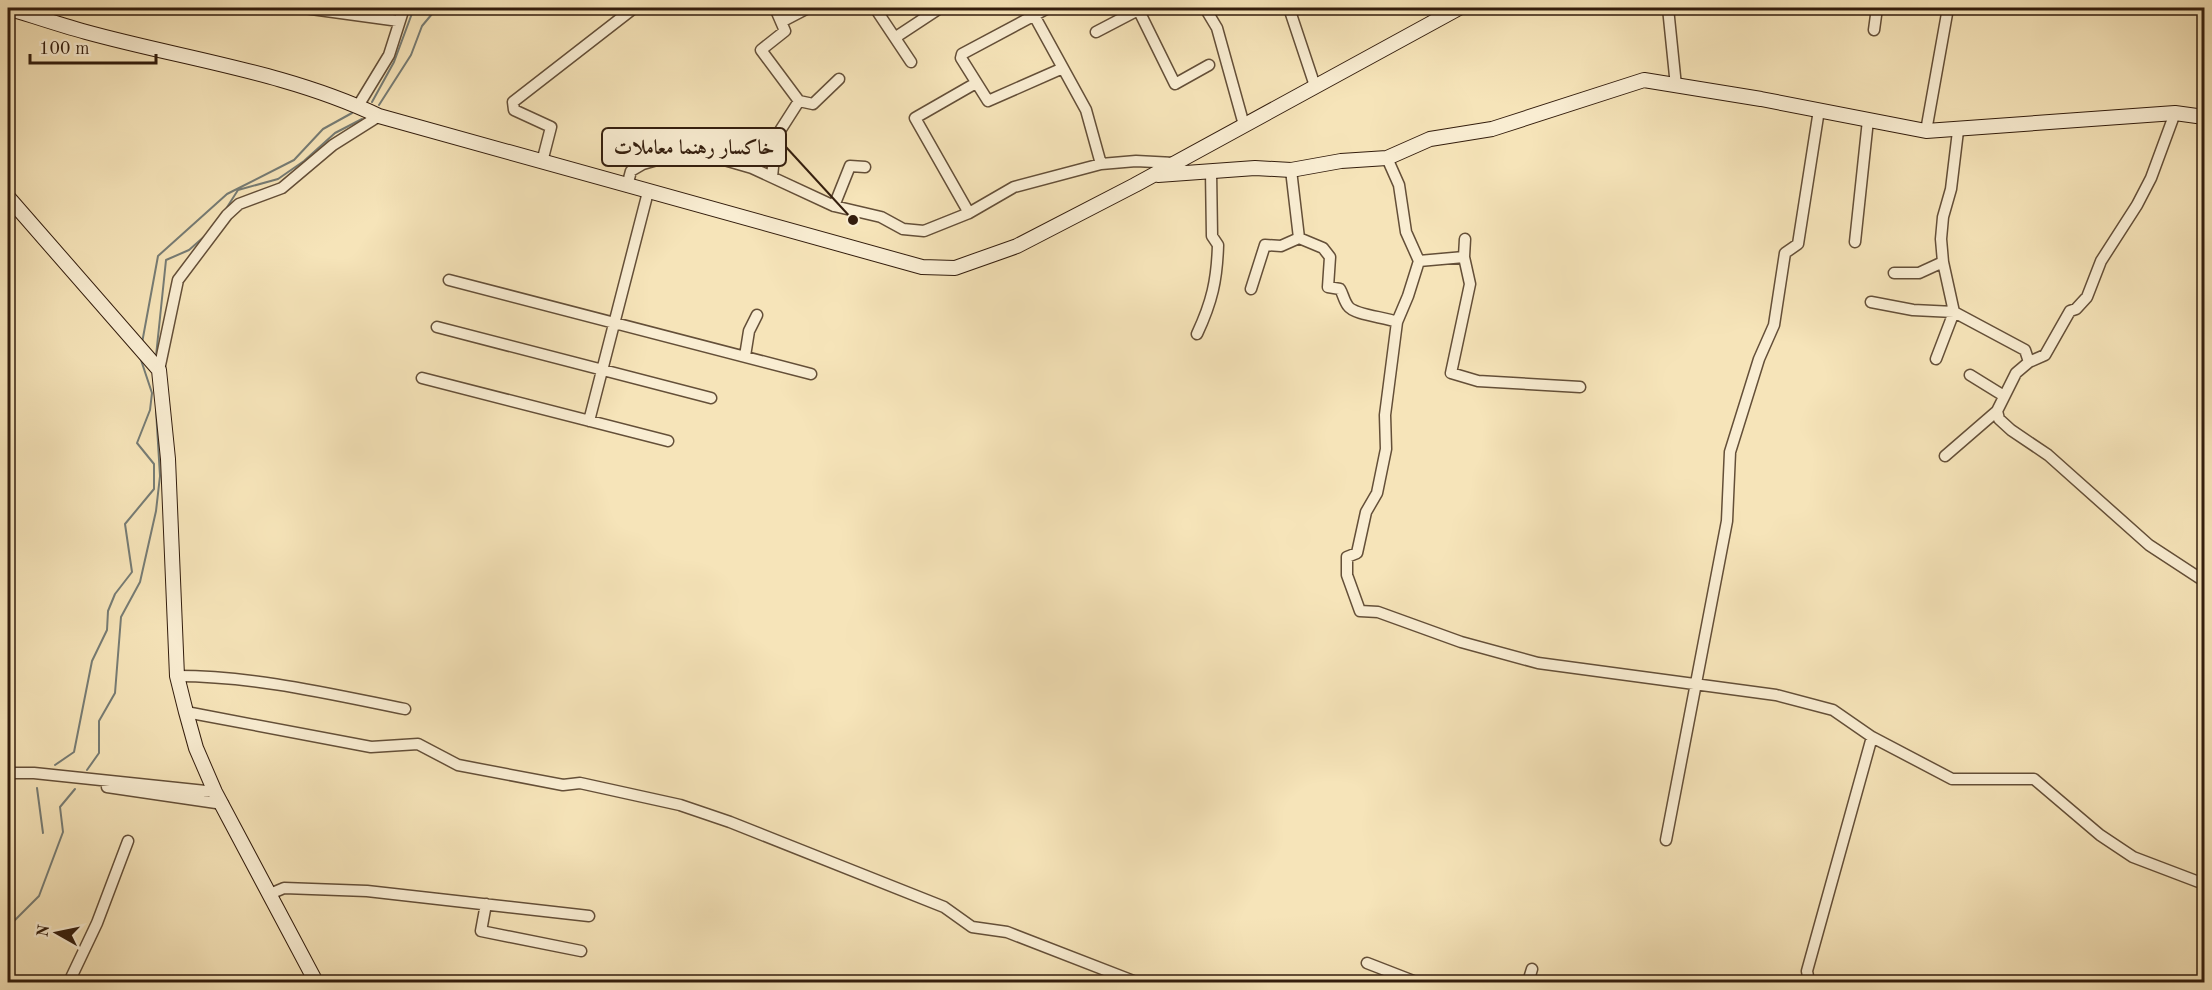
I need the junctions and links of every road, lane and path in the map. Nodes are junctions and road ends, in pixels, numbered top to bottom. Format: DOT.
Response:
graph roads {
  1 [pos="8,8"];
  2 [pos="304,8"];
  3 [pos="316,8"];
  4 [pos="404,8"];
  5 [pos="634,8"];
  6 [pos="775,8"];
  7 [pos="808,8"];
  8 [pos="875,8"];
  9 [pos="940,8"];
  10 [pos="1048,8"];
  11 [pos="1140,8"];
  12 [pos="1205,8"];
  13 [pos="1289,8"];
  14 [pos="1459,8"];
  15 [pos="1668,8"];
  16 [pos="1876,8"];
  17 [pos="1947,8"];
  18 [pos="1033,11"];
  19 [pos="399,21"];
  20 [pos="783,21"];
  21 [pos="1874,30"];
  22 [pos="1096,32"];
  23 [pos="896,37"];
  24 [pos="910,62"];
  25 [pos="1209,65"];
  26 [pos="1063,68"];
  27 [pos="839,79"];
  28 [pos="976,83"];
  29 [pos="1316,86"];
  30 [pos="1676,86"];
  31 [pos="799,101"];
  32 [pos="358,106"];
  33 [pos="1819,110"];
  34 [pos="2175,113"];
  35 [pos="379,116"];
  36 [pos="2205,117"];
  37 [pos="1868,120"];
  38 [pos="1244,125"];
  39 [pos="1926,131"];
  40 [pos="1958,131"];
  41 [pos="1387,158"];
  42 [pos="542,162"];
  43 [pos="1174,163"];
  44 [pos="1101,164"];
  45 [pos="865,167"];
  46 [pos="1291,170"];
  47 [pos="1211,171"];
  48 [pos="1152,176"];
  49 [pos="772,177"];
  50 [pos="627,186"];
  51 [pos="648,192"];
  52 [pos="8,197"];
  53 [pos="834,206"];
  54 [pos="969,213"];
  55 [pos="1299,238"];
  56 [pos="1465,239"];
  57 [pos="1855,242"];
  58 [pos="1464,257"];
  59 [pos="1419,261"];
  60 [pos="1943,262"];
  61 [pos="1894,273"];
  62 [pos="449,280"];
  63 [pos="1251,289"];
  64 [pos="1870,302"];
  65 [pos="1954,312"];
  66 [pos="757,315"];
  67 [pos="615,322"];
  68 [pos="1397,322"];
  69 [pos="437,327"];
  70 [pos="1197,334"];
  71 [pos="744,356"];
  72 [pos="1936,359"];
  73 [pos="2029,362"];
  74 [pos="158,368"];
  75 [pos="602,371"];
  76 [pos="811,374"];
  77 [pos="1970,375"];
  78 [pos="422,378"];
  79 [pos="1580,387"];
  80 [pos="2004,396"];
  81 [pos="711,398"];
  82 [pos="1997,411"];
  83 [pos="589,421"];
  84 [pos="668,441"];
  85 [pos="1945,456"];
  86 [pos="2205,581"];
  87 [pos="177,676"];
  88 [pos="1696,684"];
  89 [pos="405,709"];
  90 [pos="186,712"];
  91 [pos="1872,737"];
  92 [pos="8,773"];
  93 [pos="24,774"];
  94 [pos="215,792"];
  95 [pos="223,804"];
  96 [pos="1666,840"];
  97 [pos="128,841"];
  98 [pos="2205,884"];
  99 [pos="270,894"];
  100 [pos="486,904"];
  101 [pos="589,916"];
  102 [pos="581,951"];
  103 [pos="1367,963"];
  104 [pos="1532,969"];
  105 [pos="69,982"];
  106 [pos="316,982"];
  107 [pos="1136,982"];
  108 [pos="1416,982"];
  109 [pos="1528,982"];
  110 [pos="1809,982"];
  1 -- 32 [label="street"];
  2 -- 3 [label="street"];
  3 -- 19 [label="street"];
  4 -- 19 [label="street"];
  5 -- 42 [label="street"];
  6 -- 20 [label="street"];
  7 -- 20 [label="street"];
  8 -- 23 [label="street"];
  9 -- 23 [label="street"];
  10 -- 18 [label="street"];
  11 -- 22 [label="street"];
  11 -- 25 [label="street"];
  12 -- 38 [label="street"];
  13 -- 29 [label="street"];
  14 -- 29 [label="street"];
  15 -- 30 [label="street"];
  16 -- 21 [label="street"];
  17 -- 39 [label="street"];
  18 -- 26 [label="street"];
  18 -- 28 [label="street"];
  19 -- 32 [label="street"];
  20 -- 31 [label="street"];
  23 -- 24 [label="street"];
  26 -- 28 [label="street"];
  26 -- 44 [label="street"];
  27 -- 31 [label="street"];
  28 -- 54 [label="street"];
  29 -- 38 [label="street"];
  30 -- 33 [label="street"];
  30 -- 41 [label="street"];
  31 -- 49 [label="street"];
  32 -- 35 [label="street"];
  33 -- 37 [label="street"];
  33 -- 88 [label="street"];
  34 -- 36 [label="street"];
  34 -- 40 [label="street"];
  34 -- 73 [label="street"];
  35 -- 42 [label="street"];
  35 -- 74 [label="street"];
  37 -- 39 [label="street"];
  37 -- 57 [label="street"];
  38 -- 43 [label="street"];
  39 -- 40 [label="street"];
  40 -- 60 [label="street"];
  41 -- 46 [label="street"];
  41 -- 59 [label="street"];
  42 -- 50 [label="street"];
  43 -- 44 [label="street"];
  43 -- 48 [label="street"];
  44 -- 54 [label="street"];
  45 -- 53 [label="street"];
  46 -- 47 [label="street"];
  46 -- 55 [label="street"];
  47 -- 48 [label="street"];
  47 -- 70 [label="street"];
  48 -- 51 [label="street"];
  49 -- 50 [label="street"];
  49 -- 53 [label="street"];
  50 -- 51 [label="street"];
  51 -- 67 [label="street"];
  52 -- 74 [label="street"];
  53 -- 54 [label="street"];
  55 -- 63 [label="street"];
  55 -- 68 [label="street"];
  56 -- 58 [label="street"];
  58 -- 59 [label="street"];
  58 -- 79 [label="street"];
  59 -- 68 [label="street"];
  60 -- 61 [label="street"];
  60 -- 65 [label="street"];
  62 -- 67 [label="street"];
  64 -- 65 [label="street"];
  65 -- 72 [label="street"];
  65 -- 73 [label="street"];
  66 -- 71 [label="street"];
  67 -- 71 [label="street"];
  67 -- 75 [label="street"];
  68 -- 88 [label="street"];
  69 -- 75 [label="street"];
  71 -- 76 [label="street"];
  73 -- 80 [label="street"];
  74 -- 87 [label="street"];
  75 -- 81 [label="street"];
  75 -- 83 [label="street"];
  77 -- 80 [label="street"];
  78 -- 83 [label="street"];
  80 -- 82 [label="street"];
  82 -- 85 [label="street"];
  82 -- 86 [label="street"];
  83 -- 84 [label="street"];
  87 -- 89 [label="street"];
  87 -- 90 [label="street"];
  88 -- 91 [label="street"];
  88 -- 96 [label="street"];
  90 -- 94 [label="street"];
  90 -- 107 [label="street"];
  91 -- 98 [label="street"];
  91 -- 110 [label="street"];
  92 -- 93 [label="street"];
  93 -- 94 [label="street"];
  93 -- 95 [label="street"];
  94 -- 95 [label="street"];
  95 -- 99 [label="street"];
  97 -- 105 [label="street"];
  99 -- 100 [label="street"];
  99 -- 106 [label="street"];
  100 -- 101 [label="street"];
  100 -- 102 [label="street"];
  103 -- 108 [label="street"];
  104 -- 109 [label="street"];
}
